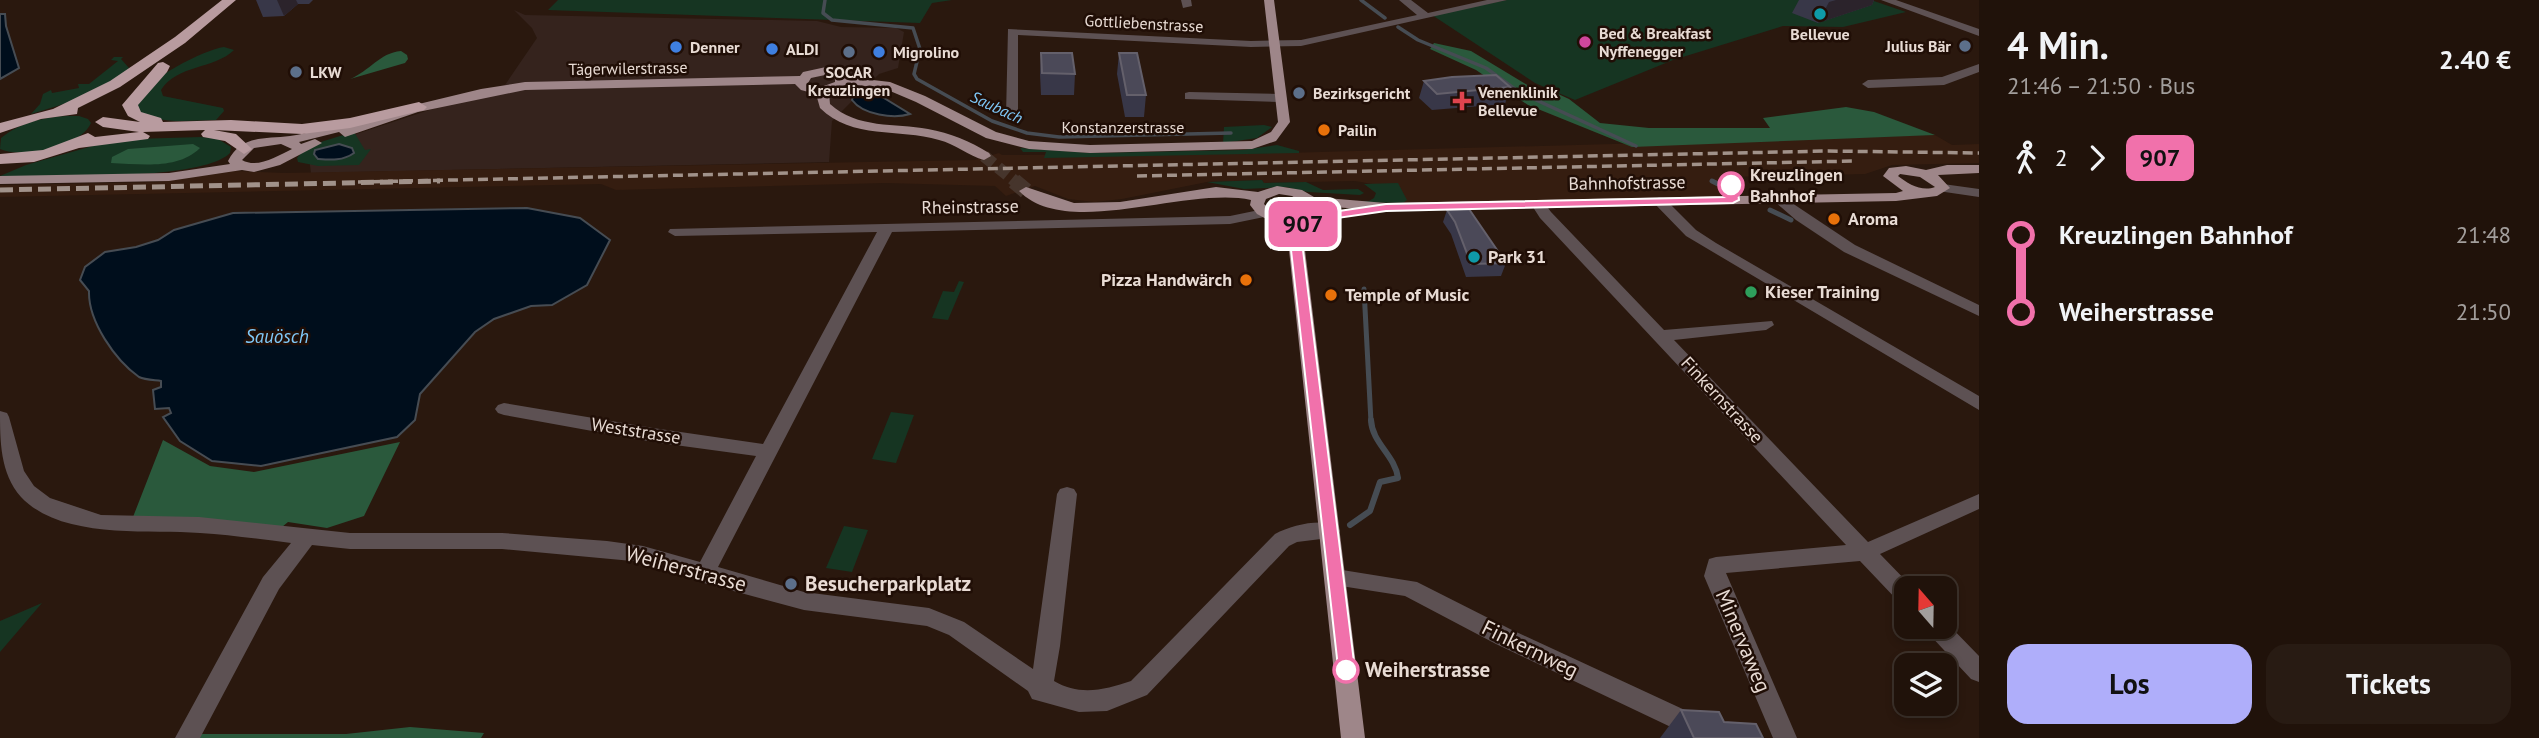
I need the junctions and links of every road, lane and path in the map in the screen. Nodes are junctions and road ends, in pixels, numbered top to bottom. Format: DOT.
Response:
graph roads {
  1 [pos="230,0"];
  2 [pos="246,0"];
  3 [pos="1269,0"];
  4 [pos="1404,0"];
  5 [pos="1502,0"];
  6 [pos="1886,0"];
  7 [pos="1426,16"];
  8 [pos="1979,33"];
  9 [pos="1274,44"];
  10 [pos="163,66"];
  11 [pos="1979,68"];
  12 [pos="801,80"];
  13 [pos="843,80"];
  14 [pos="1868,85"];
  15 [pos="822,90"];
  16 [pos="1189,96"];
  17 [pos="1280,98"];
  18 [pos="456,99"];
  19 [pos="419,107"];
  20 [pos="58,112"];
  21 [pos="1012,116"];
  22 [pos="100,118"];
  23 [pos="192,126"];
  24 [pos="217,126"];
  25 [pos="0,128"];
  26 [pos="269,140"];
  27 [pos="76,144"];
  28 [pos="292,145"];
  29 [pos="984,156"];
  30 [pos="240,157"];
  31 [pos="26,158"];
  32 [pos="0,159"];
  33 [pos="1979,169"];
  34 [pos="0,171"];
  35 [pos="1925,174"];
  36 [pos="0,180"];
  37 [pos="1893,180"];
  38 [pos="1944,188"];
  39 [pos="1026,191"];
  40 [pos="1923,192"];
  41 [pos="1979,193"];
  42 [pos="1259,197"];
  43 [pos="1869,197"];
  44 [pos="1312,201"];
  45 [pos="1659,201"];
  46 [pos="1783,202"];
  47 [pos="1538,204"];
  48 [pos="1386,207"];
  49 [pos="1264,214"];
  50 [pos="1306,219"];
  51 [pos="1280,220"];
  52 [pos="887,227"];
  53 [pos="675,232"];
  54 [pos="1297,250"];
  55 [pos="1979,311"];
  56 [pos="1766,325"];
  57 [pos="1662,336"];
  58 [pos="1979,404"];
  59 [pos="504,409"];
  60 [pos="0,417"];
  61 [pos="768,451"];
  62 [pos="1068,494"];
  63 [pos="1977,505"];
  64 [pos="1330,531"];
  65 [pos="306,538"];
  66 [pos="1865,552"];
  67 [pos="704,574"];
  68 [pos="1336,578"];
  69 [pos="1894,582"];
  70 [pos="1948,639"];
  71 [pos="1979,672"];
  72 [pos="1040,692"];
  73 [pos="187,738"];
  74 [pos="1353,738"];
  75 [pos="1719,738"];
  76 [pos="1785,738"];
  1 -- 20 [label="highway"];
  2 -- 10 [label="highway"];
  3 -- 9 [label="main road, Konstanzerstrasse"];
  4 -- 7 [label="street"];
  5 -- 7 [label="street, Gottliebenstrasse"];
  6 -- 8 [label="street"];
  7 -- 9 [label="street, Gottliebenstrasse"];
  9 -- 17 [label="main road, Konstanzerstrasse"];
  9 -- 21 [label="street, Gottliebenstrasse"];
  10 -- 22 [label="highway"];
  10 -- 23 [label="highway"];
  11 -- 14 [label="street"];
  12 -- 13 [label="main road, Tägerwilerstrasse"];
  12 -- 15 [label="main road"];
  12 -- 18 [label="main road, Tägerwilerstrasse"];
  13 -- 15 [label="main road"];
  13 -- 17 [label="main road, Konstanzerstrasse"];
  15 -- 29 [label="main road"];
  16 -- 17 [label="street"];
  18 -- 19 [label="main road"];
  18 -- 28 [label="main road"];
  19 -- 24 [label="highway"];
  19 -- 28 [label="main road"];
  20 -- 22 [label="highway"];
  20 -- 25 [label="highway"];
  22 -- 23 [label="highway"];
  22 -- 27 [label="highway"];
  23 -- 24 [label="highway"];
  24 -- 26 [label="highway"];
  26 -- 28 [label="main road"];
  26 -- 30 [label="main road"];
  27 -- 30 [label="highway"];
  27 -- 31 [label="highway"];
  28 -- 30 [label="main road"];
  30 -- 36 [label="main road"];
  31 -- 32 [label="highway"];
  31 -- 34 [label="highway"];
  33 -- 35 [label="main road"];
  35 -- 37 [label="main road"];
  35 -- 38 [label="main road"];
  37 -- 40 [label="main road"];
  37 -- 43 [label="main road"];
  38 -- 40 [label="main road, Bahnhofstrasse"];
  38 -- 41 [label="street"];
  39 -- 42 [label="main road"];
  40 -- 43 [label="main road, Bahnhofstrasse"];
  42 -- 44 [label="main road, Bahnhofstrasse"];
  42 -- 49 [label="main road"];
  43 -- 46 [label="main road, Bahnhofstrasse"];
  44 -- 48 [label="main road, Bahnhofstrasse"];
  44 -- 50 [label="main road"];
  45 -- 46 [label="main road, Bahnhofstrasse"];
  45 -- 47 [label="main road, Bahnhofstrasse"];
  45 -- 58 [label="street"];
  46 -- 55 [label="street"];
  47 -- 48 [label="main road, Bahnhofstrasse"];
  47 -- 57 [label="street, Finkernstrasse"];
  48 -- 50 [label="main road, Bahnhofstrasse"];
  49 -- 51 [label="main road"];
  49 -- 52 [label="street, Rheinstrasse"];
  50 -- 51 [label="main road, Bahnhofstrasse"];
  50 -- 54 [label="main road"];
  51 -- 54 [label="main road"];
  52 -- 53 [label="street, Rheinstrasse"];
  52 -- 61 [label="street"];
  54 -- 64 [label="main road"];
  56 -- 57 [label="street"];
  57 -- 66 [label="street, Finkernstrasse"];
  59 -- 61 [label="street, Weststrasse"];
  60 -- 65 [label="street, Weiherstrasse"];
  61 -- 67 [label="street"];
  62 -- 72 [label="street"];
  63 -- 66 [label="street"];
  64 -- 68 [label="main road"];
  64 -- 72 [label="street, Weiherstrasse"];
  65 -- 67 [label="street, Weiherstrasse"];
  65 -- 73 [label="street"];
  66 -- 69 [label="street, Finkernstrasse"];
  66 -- 76 [label="street, Minervaweg"];
  67 -- 72 [label="street, Weiherstrasse"];
  68 -- 74 [label="main road"];
  68 -- 75 [label="street, Finkernweg"];
  70 -- 71 [label="street"];
}
